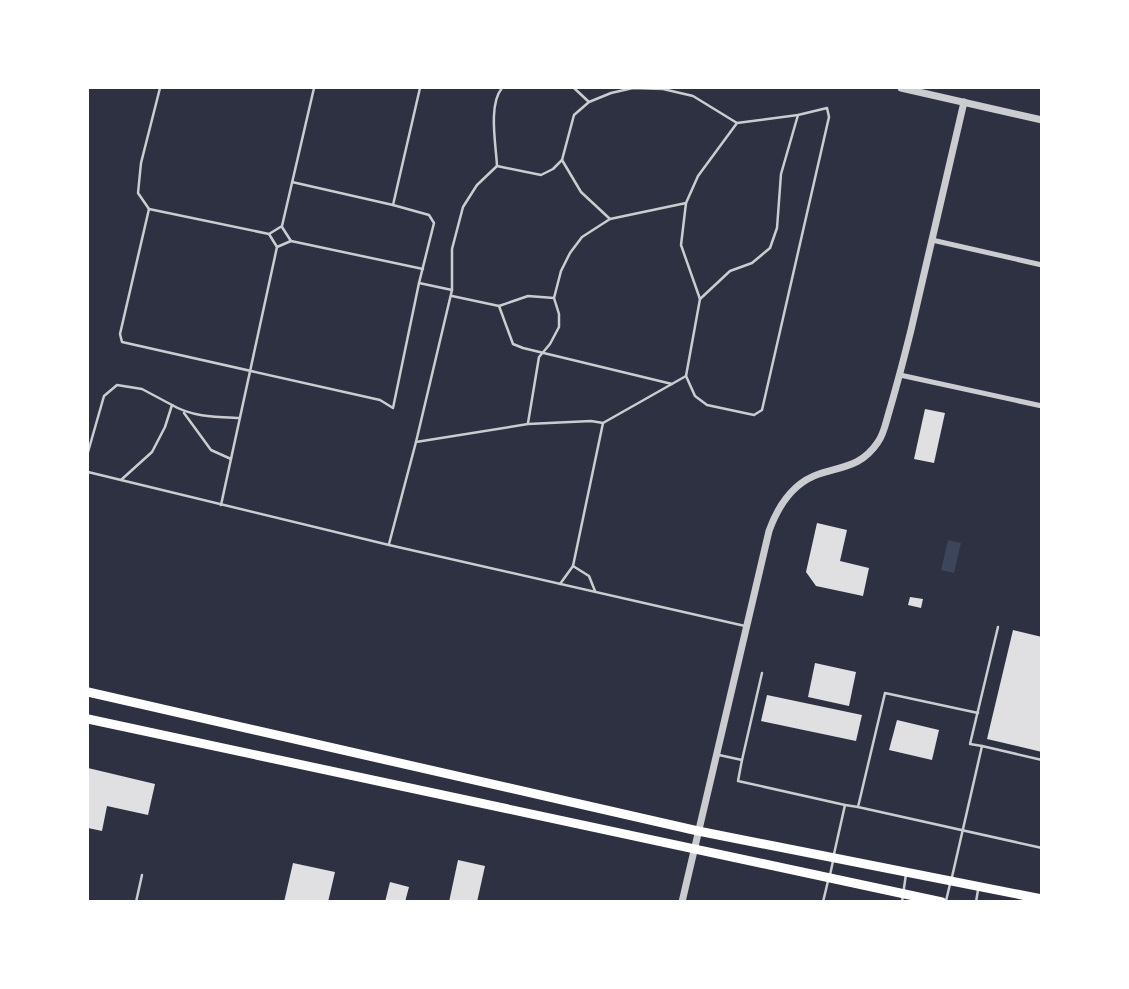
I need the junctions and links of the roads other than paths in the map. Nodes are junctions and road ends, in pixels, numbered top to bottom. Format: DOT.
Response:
graph roads {
  1 [pos="160,88"];
  2 [pos="314,88"];
  3 [pos="420,88"];
  4 [pos="502,88"];
  5 [pos="574,88"];
  6 [pos="901,88"];
  7 [pos="589,102"];
  8 [pos="964,102"];
  9 [pos="798,115"];
  10 [pos="1041,120"];
  11 [pos="737,123"];
  12 [pos="562,160"];
  13 [pos="497,166"];
  14 [pos="292,182"];
  15 [pos="686,203"];
  16 [pos="393,205"];
  17 [pos="149,209"];
  18 [pos="610,219"];
  19 [pos="282,226"];
  20 [pos="269,234"];
  21 [pos="291,240"];
  22 [pos="932,240"];
  23 [pos="277,247"];
  24 [pos="1041,265"];
  25 [pos="423,269"];
  26 [pos="419,283"];
  27 [pos="452,290"];
  28 [pos="451,296"];
  29 [pos="554,298"];
  30 [pos="700,299"];
  31 [pos="499,306"];
  32 [pos="543,352"];
  33 [pos="249,371"];
  34 [pos="686,376"];
  35 [pos="900,376"];
  36 [pos="672,384"];
  37 [pos="172,405"];
  38 [pos="1041,406"];
  39 [pos="183,412"];
  40 [pos="239,418"];
  41 [pos="603,423"];
  42 [pos="528,424"];
  43 [pos="416,442"];
  44 [pos="88,452"];
  45 [pos="230,459"];
  46 [pos="88,472"];
  47 [pos="121,481"];
  48 [pos="221,505"];
  49 [pos="389,545"];
  50 [pos="573,566"];
  51 [pos="560,584"];
  52 [pos="595,591"];
  53 [pos="746,627"];
  54 [pos="998,627"];
  55 [pos="762,673"];
  56 [pos="88,692"];
  57 [pos="978,713"];
  58 [pos="88,719"];
  59 [pos="982,746"];
  60 [pos="716,754"];
  61 [pos="742,760"];
  62 [pos="1041,760"];
  63 [pos="845,805"];
  64 [pos="858,807"];
  65 [pos="962,830"];
  66 [pos="698,831"];
  67 [pos="1041,848"];
  68 [pos="694,849"];
  69 [pos="834,858"];
  70 [pos="906,873"];
  71 [pos="142,875"];
  72 [pos="829,878"];
  73 [pos="951,881"];
  74 [pos="978,887"];
  75 [pos="903,897"];
  76 [pos="1041,900"];
  77 [pos="136,901"];
  78 [pos="682,901"];
  79 [pos="823,901"];
  80 [pos="944,901"];
  81 [pos="976,901"];
  1 -- 17 [label="lane"];
  2 -- 14 [label="lane"];
  3 -- 16 [label="lane"];
  4 -- 13 [label="lane"];
  5 -- 7 [label="lane"];
  6 -- 8 [label="street"];
  7 -- 11 [label="lane"];
  7 -- 12 [label="lane"];
  8 -- 10 [label="street"];
  8 -- 22 [label="street"];
  9 -- 11 [label="lane"];
  9 -- 30 [label="lane"];
  9 -- 34 [label="lane"];
  11 -- 15 [label="lane"];
  12 -- 13 [label="lane"];
  12 -- 18 [label="lane"];
  13 -- 27 [label="lane"];
  14 -- 16 [label="lane"];
  14 -- 19 [label="lane"];
  15 -- 18 [label="lane"];
  15 -- 30 [label="lane"];
  16 -- 25 [label="lane"];
  17 -- 20 [label="lane"];
  17 -- 33 [label="lane"];
  18 -- 29 [label="lane"];
  19 -- 20 [label="lane"];
  19 -- 21 [label="lane"];
  20 -- 23 [label="lane"];
  21 -- 23 [label="lane"];
  21 -- 25 [label="lane"];
  22 -- 24 [label="street"];
  22 -- 35 [label="street"];
  23 -- 33 [label="lane"];
  25 -- 26 [label="lane"];
  26 -- 27 [label="lane"];
  26 -- 33 [label="lane"];
  27 -- 28 [label="lane"];
  28 -- 31 [label="lane"];
  28 -- 43 [label="lane"];
  29 -- 31 [label="lane"];
  29 -- 32 [label="lane"];
  30 -- 34 [label="lane"];
  31 -- 32 [label="lane"];
  32 -- 36 [label="lane"];
  32 -- 42 [label="lane"];
  33 -- 40 [label="lane"];
  34 -- 36 [label="lane"];
  35 -- 38 [label="street"];
  35 -- 53 [label="street"];
  36 -- 41 [label="lane"];
  37 -- 39 [label="lane"];
  37 -- 44 [label="lane"];
  37 -- 47 [label="lane"];
  39 -- 40 [label="lane"];
  39 -- 45 [label="lane"];
  40 -- 45 [label="lane"];
  41 -- 42 [label="lane"];
  41 -- 50 [label="lane"];
  42 -- 43 [label="lane"];
  43 -- 49 [label="lane"];
  45 -- 48 [label="lane"];
  46 -- 47 [label="lane"];
  47 -- 48 [label="lane"];
  48 -- 49 [label="lane"];
  49 -- 51 [label="lane"];
  50 -- 51 [label="lane"];
  50 -- 52 [label="lane"];
  51 -- 52 [label="lane"];
  52 -- 53 [label="lane"];
  53 -- 60 [label="street"];
  54 -- 57 [label="lane"];
  55 -- 61 [label="lane"];
  56 -- 66 [label="highway"];
  57 -- 59 [label="lane"];
  57 -- 64 [label="lane"];
  58 -- 68 [label="highway"];
  59 -- 62 [label="lane"];
  59 -- 65 [label="lane"];
  60 -- 61 [label="lane"];
  60 -- 66 [label="street"];
  61 -- 63 [label="lane"];
  63 -- 64 [label="lane"];
  63 -- 69 [label="lane"];
  64 -- 65 [label="lane"];
  65 -- 67 [label="lane"];
  65 -- 73 [label="lane"];
  66 -- 68 [label="street"];
  66 -- 69 [label="highway"];
  68 -- 72 [label="highway"];
  68 -- 78 [label="street"];
  69 -- 70 [label="highway"];
  69 -- 72 [label="lane"];
  70 -- 73 [label="highway"];
  70 -- 75 [label="lane"];
  71 -- 77 [label="lane"];
  72 -- 75 [label="highway"];
  72 -- 79 [label="lane"];
  73 -- 74 [label="highway"];
  73 -- 80 [label="lane"];
  74 -- 76 [label="highway"];
  74 -- 81 [label="lane"];
  75 -- 80 [label="highway"];
}
